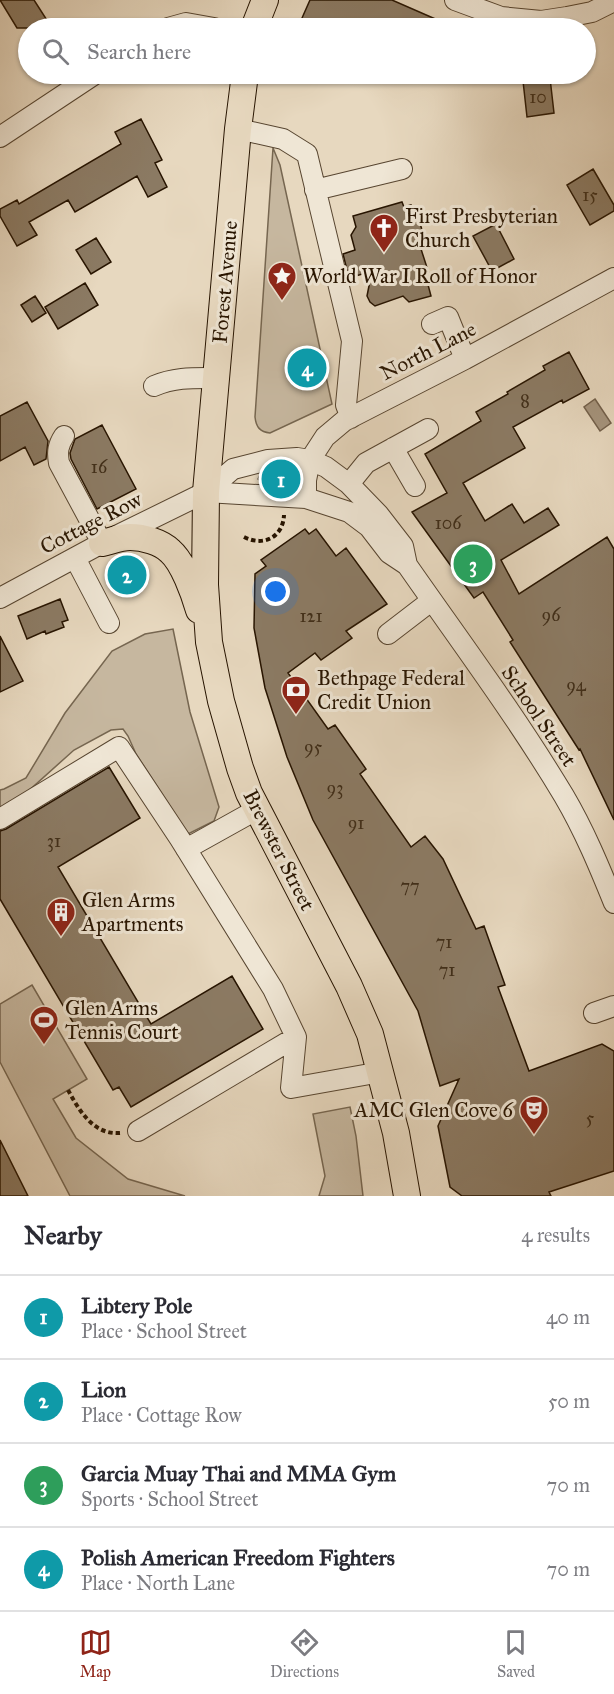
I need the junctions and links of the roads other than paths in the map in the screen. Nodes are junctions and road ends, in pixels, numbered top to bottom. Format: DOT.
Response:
graph roads {
  1 [pos="265,0"];
  2 [pos="455,0"];
  3 [pos="614,1"];
  4 [pos="258,18"];
  5 [pos="511,18"];
  6 [pos="560,18"];
  7 [pos="80,84"];
  8 [pos="244,84"];
  9 [pos="238,129"];
  10 [pos="0,137"];
  11 [pos="402,169"];
  12 [pos="315,190"];
  13 [pos="614,279"];
  14 [pos="432,324"];
  15 [pos="465,359"];
  16 [pos="216,378"];
  17 [pos="154,386"];
  18 [pos="351,418"];
  19 [pos="428,429"];
  20 [pos="64,436"];
  21 [pos="393,448"];
  22 [pos="310,460"];
  23 [pos="349,484"];
  24 [pos="415,486"];
  25 [pos="206,492"];
  26 [pos="306,498"];
  27 [pos="102,543"];
  28 [pos="75,558"];
  29 [pos="406,565"];
  30 [pos="0,598"];
  31 [pos="431,601"];
  32 [pos="109,622"];
  33 [pos="388,634"];
  34 [pos="208,642"];
  35 [pos="256,810"];
  36 [pos="0,819"];
  37 [pos="186,849"];
  38 [pos="614,903"];
  39 [pos="614,1006"];
  40 [pos="594,1013"];
  41 [pos="296,1037"];
  42 [pos="381,1072"];
  43 [pos="138,1131"];
  44 [pos="407,1196"];
  1 -- 4 [label="main road"];
  2 -- 5 [label="street"];
  3 -- 6 [label="street"];
  7 -- 10 [label="street"];
  8 -- 9 [label="main road, Forest Avenue"];
  9 -- 12 [label="street"];
  9 -- 16 [label="main road, Forest Avenue"];
  11 -- 12 [label="street"];
  12 -- 18 [label="street"];
  13 -- 15 [label="street, North Lane"];
  14 -- 15 [label="street"];
  15 -- 18 [label="street, North Lane"];
  16 -- 17 [label="street"];
  16 -- 25 [label="main road, Forest Avenue"];
  18 -- 22 [label="street, North Lane"];
  19 -- 21 [label="street"];
  20 -- 27 [label="street"];
  21 -- 23 [label="street"];
  21 -- 24 [label="street"];
  22 -- 23 [label="street, School Street"];
  22 -- 25 [label="street, School Street"];
  22 -- 26 [label="street, North Lane"];
  23 -- 29 [label="street, School Street"];
  25 -- 26 [label="street, School Street"];
  25 -- 27 [label="street, Cottage Row"];
  25 -- 34 [label="main road, Brewster Street"];
  26 -- 29 [label="street, School Street"];
  27 -- 28 [label="street, Cottage Row"];
  27 -- 34 [label="main road"];
  28 -- 30 [label="street, Cottage Row"];
  28 -- 32 [label="street"];
  29 -- 31 [label="street, School Street"];
  31 -- 33 [label="street"];
  31 -- 38 [label="street, School Street"];
  34 -- 35 [label="main road, Brewster Street"];
  35 -- 37 [label="street"];
  35 -- 42 [label="main road, Brewster Street"];
  36 -- 37 [label="street"];
  37 -- 41 [label="street"];
  39 -- 40 [label="street"];
  41 -- 42 [label="street"];
  41 -- 43 [label="street"];
  42 -- 44 [label="main road, Brewster Street"];
}
